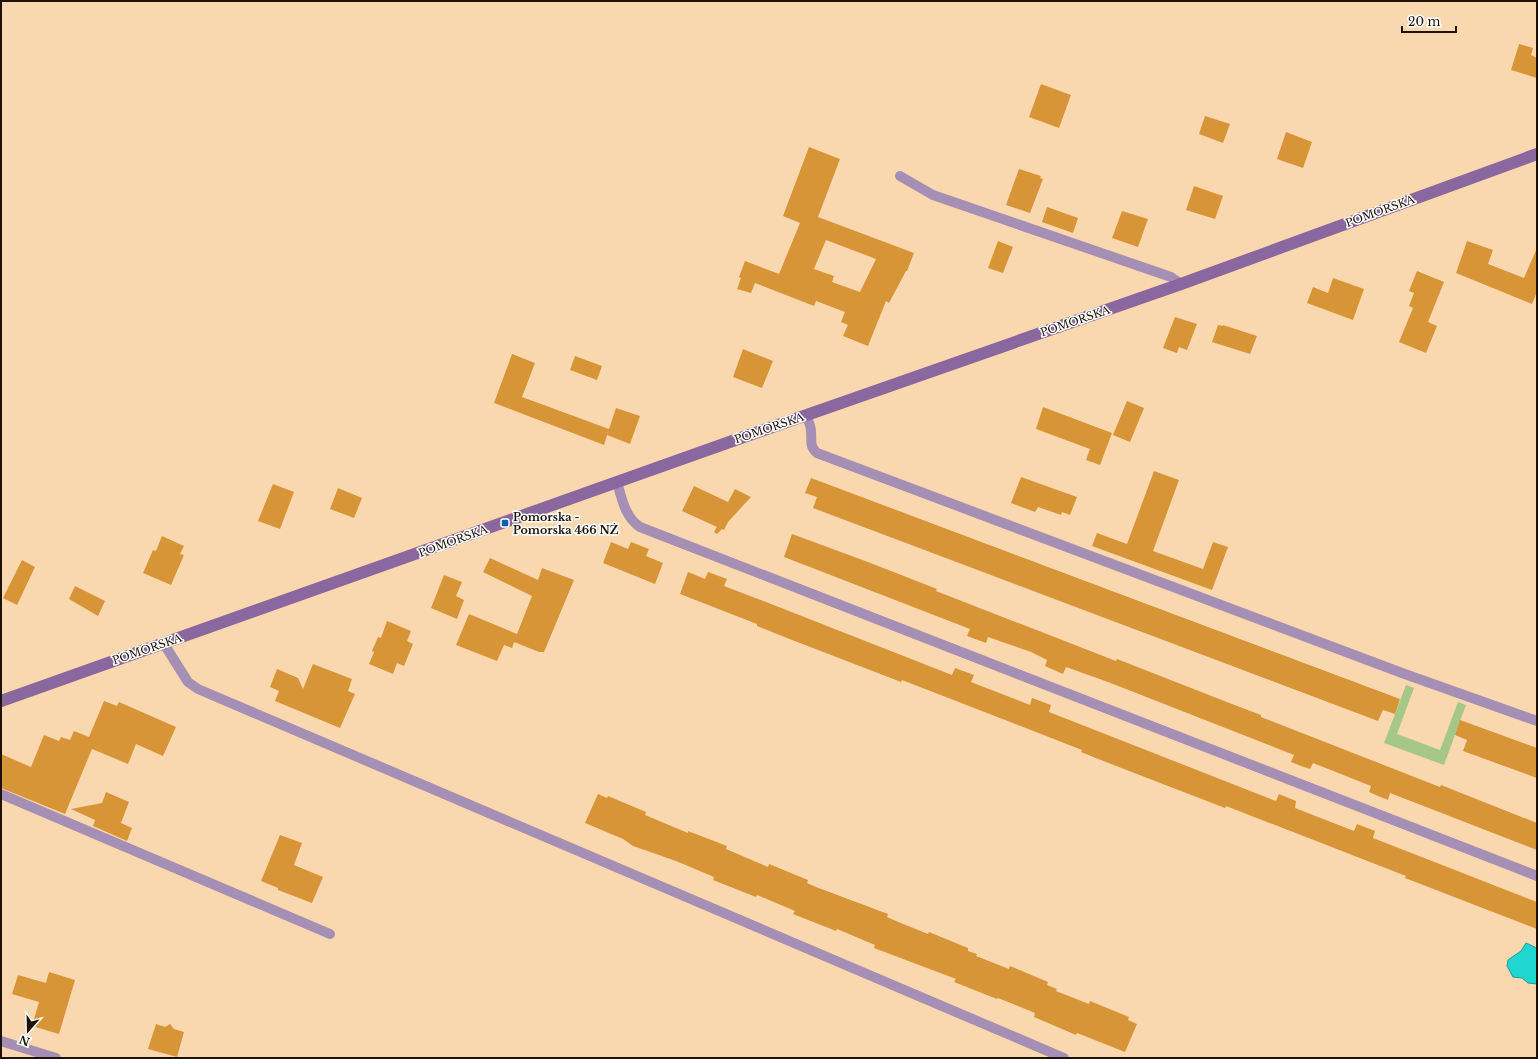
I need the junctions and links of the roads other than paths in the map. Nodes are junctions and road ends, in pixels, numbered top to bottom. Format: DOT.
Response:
graph roads {
  1 [pos="1537,154"];
  2 [pos="900,176"];
  3 [pos="1181,284"];
  4 [pos="806,415"];
  5 [pos="617,482"];
  6 [pos="164,644"];
  7 [pos="1,701"];
  8 [pos="1537,721"];
  9 [pos="1,794"];
  10 [pos="1537,876"];
  11 [pos="330,934"];
  12 [pos="1,1040"];
  13 [pos="56,1058"];
  14 [pos="1064,1058"];
  1 -- 3 [label="street, POMORSKA"];
  2 -- 3 [label="lane"];
  3 -- 4 [label="street, POMORSKA"];
  4 -- 5 [label="street, POMORSKA"];
  4 -- 8 [label="lane"];
  5 -- 6 [label="street, POMORSKA"];
  5 -- 10 [label="lane"];
  6 -- 7 [label="street, POMORSKA"];
  6 -- 14 [label="lane"];
  9 -- 11 [label="lane"];
  12 -- 13 [label="lane"];
}
